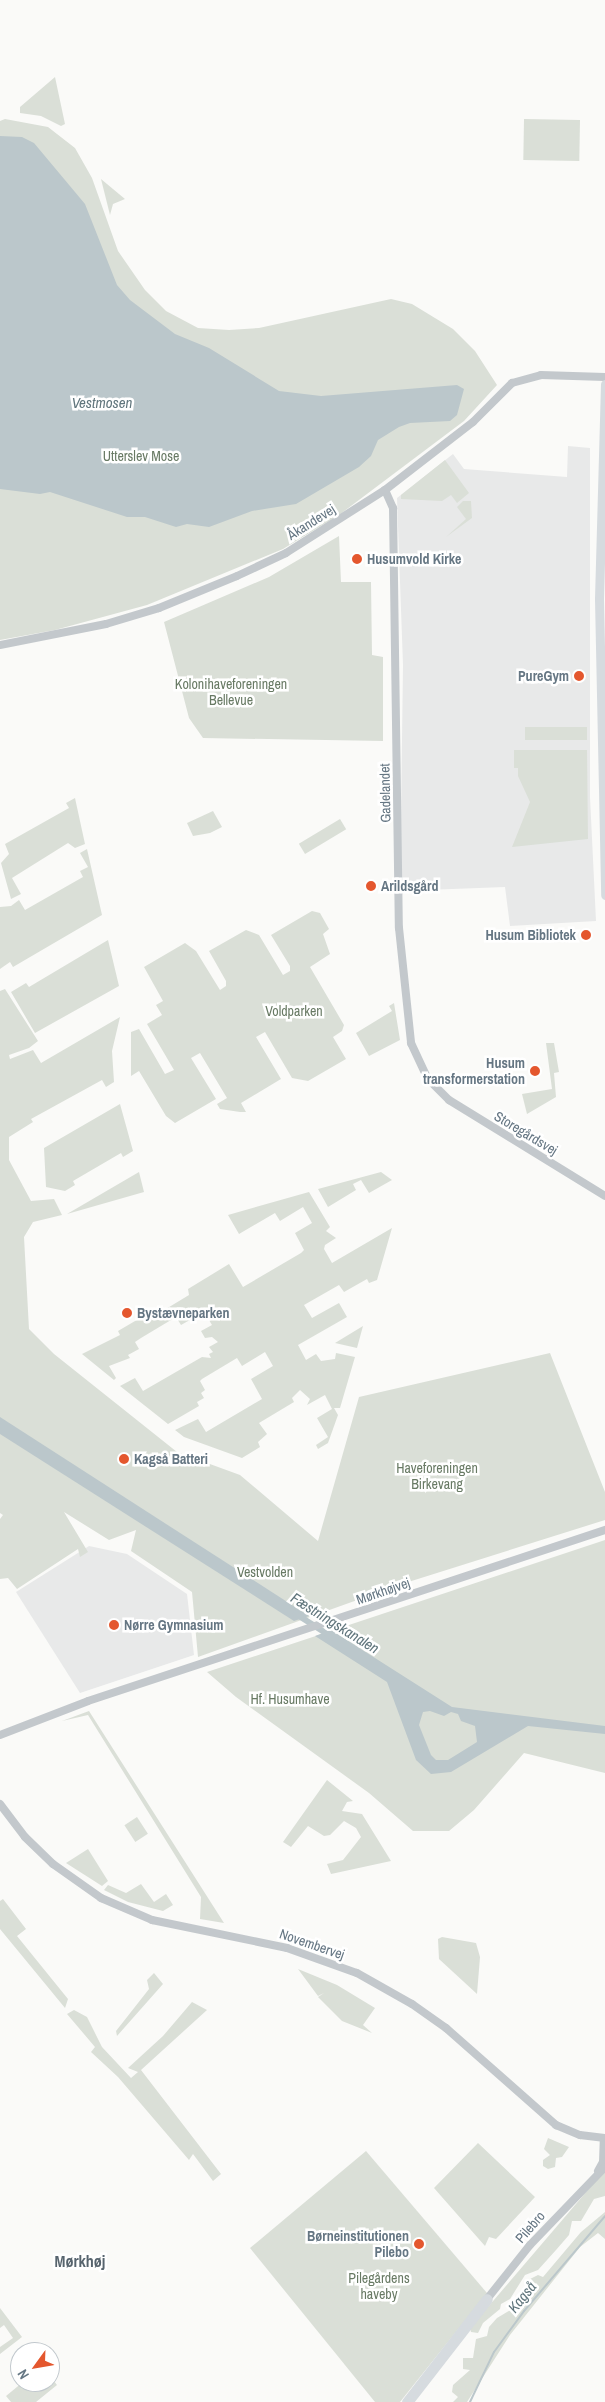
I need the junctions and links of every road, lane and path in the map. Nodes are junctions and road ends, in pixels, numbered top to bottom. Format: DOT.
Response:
graph roads {
  1 [pos="605,377"];
  2 [pos="605,384"];
  3 [pos="385,490"];
  4 [pos="0,645"];
  5 [pos="605,895"];
  6 [pos="436,1090"];
  7 [pos="605,1196"];
  8 [pos="605,1530"];
  9 [pos="0,1736"];
  10 [pos="0,1804"];
  11 [pos="605,2138"];
  12 [pos="605,2167"];
  13 [pos="595,2175"];
  14 [pos="487,2299"];
  15 [pos="407,2402"];
  1 -- 3 [label="street, Åkandevej"];
  2 -- 5 [label="main road"];
  3 -- 4 [label="street, Åkandevej"];
  3 -- 6 [label="street, Gadelandet"];
  6 -- 7 [label="street, Storegårdsvej"];
  8 -- 9 [label="street, Mørkhøjvej"];
  10 -- 11 [label="street, Novembervej"];
  11 -- 13 [label="street, Pilebro"];
  12 -- 13 [label="street, Pilebro"];
  13 -- 14 [label="street, Pilebro"];
  14 -- 15 [label="highway"];
}
